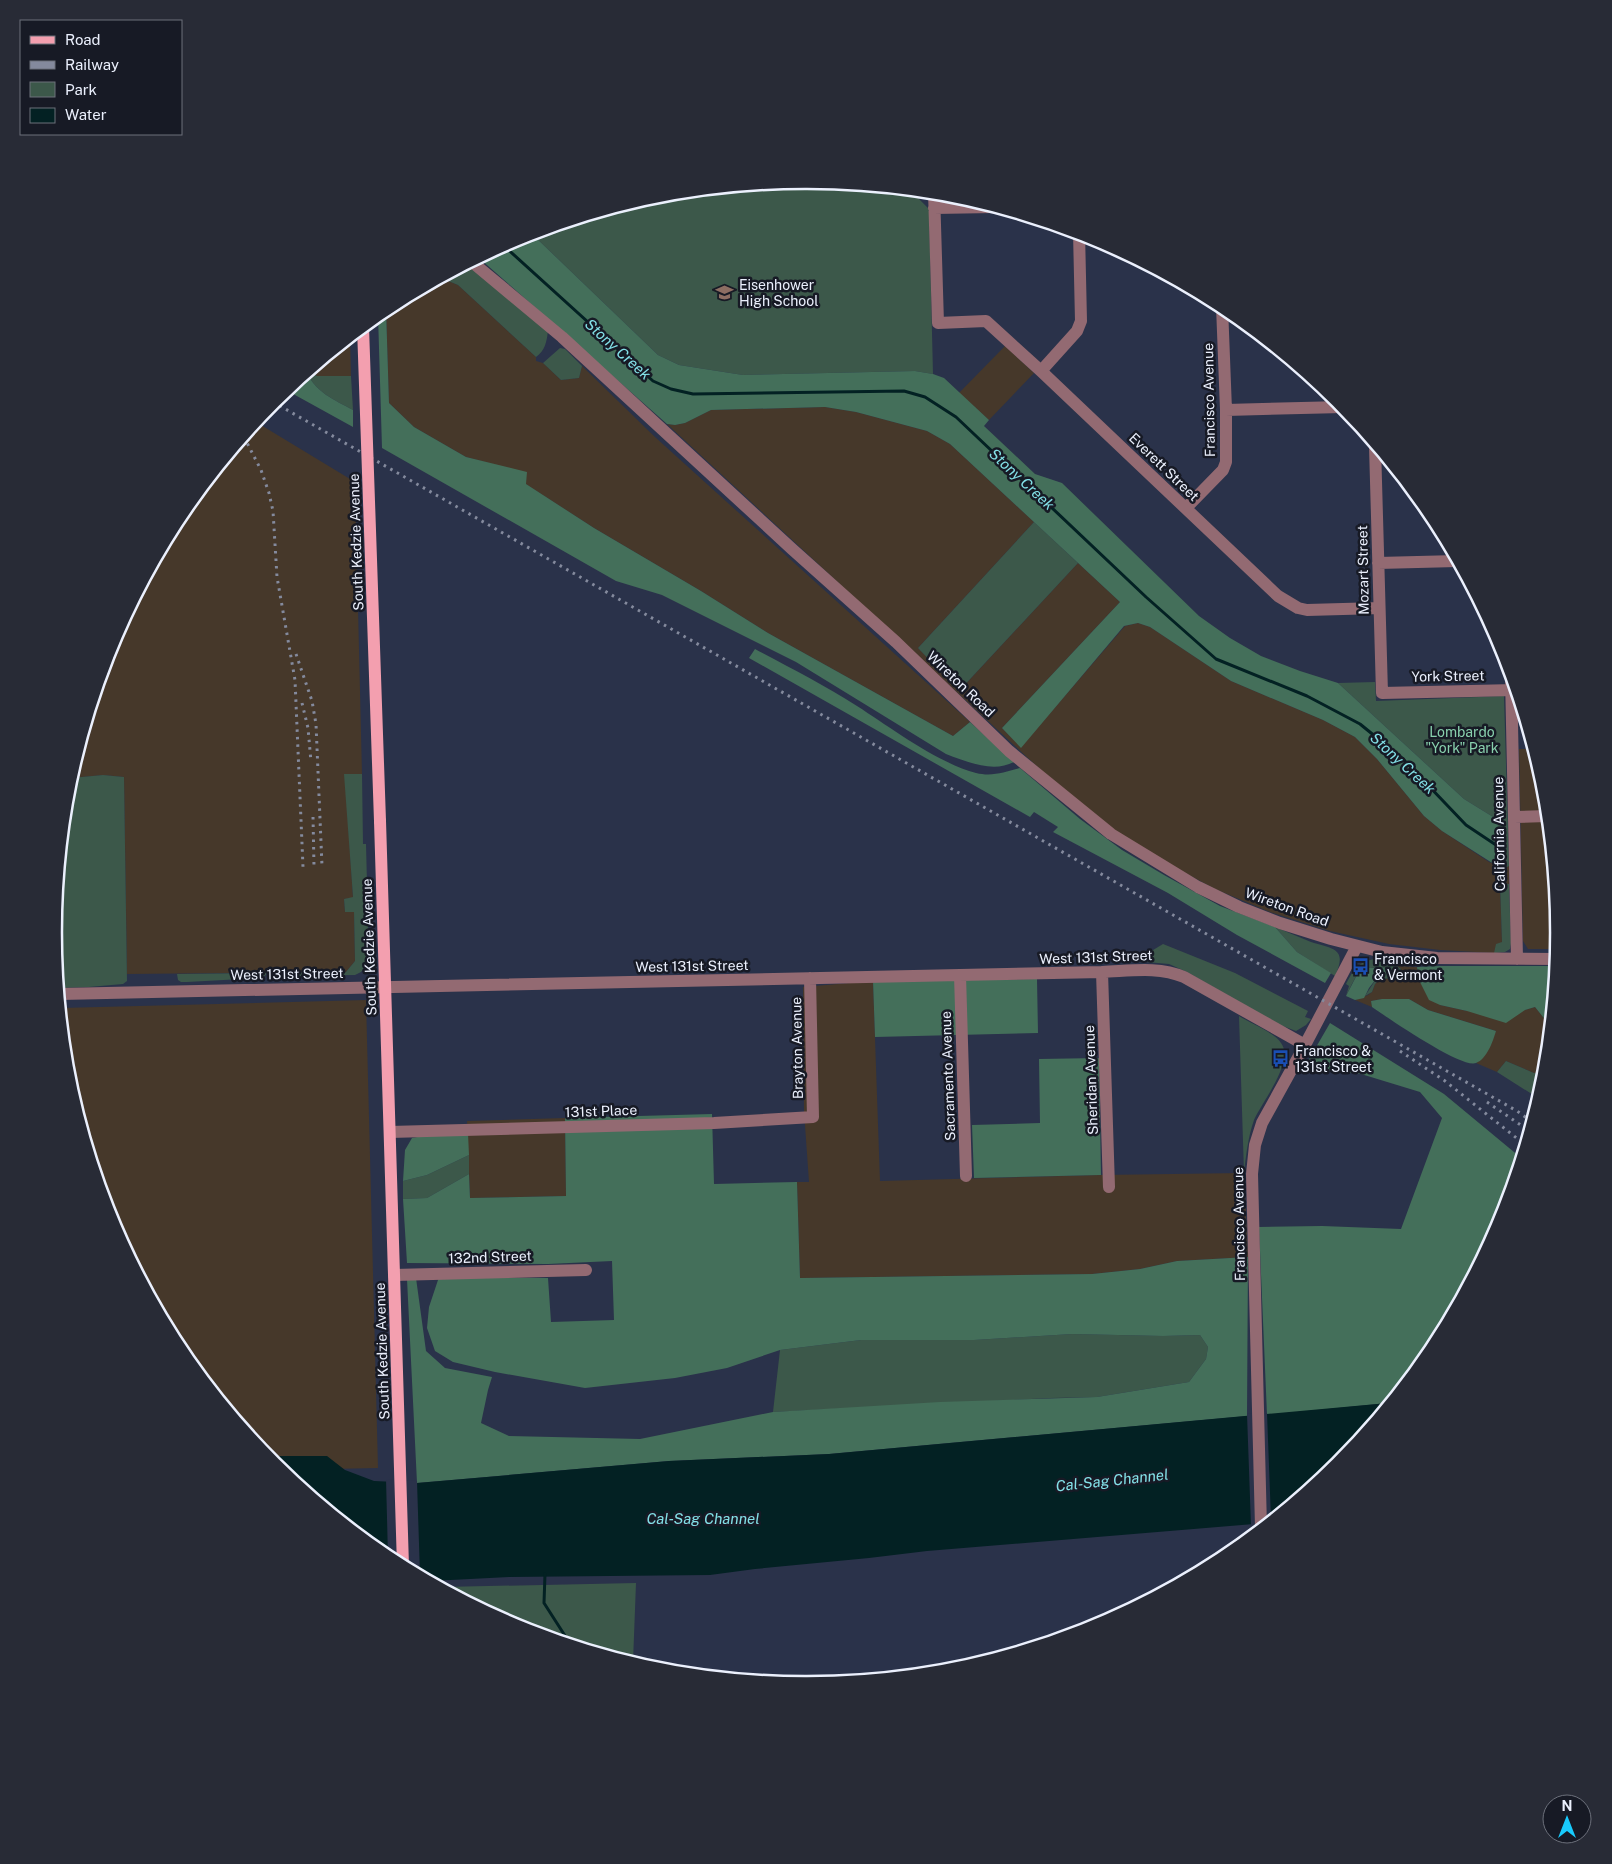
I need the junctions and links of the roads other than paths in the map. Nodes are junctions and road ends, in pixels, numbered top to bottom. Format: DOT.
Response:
graph roads {
  1 [pos="934,200"];
  2 [pos="970,207"];
  3 [pos="934,208"];
  4 [pos="1079,241"];
  5 [pos="476,265"];
  6 [pos="1222,316"];
  7 [pos="363,335"];
  8 [pos="1041,371"];
  9 [pos="1333,407"];
  10 [pos="1226,410"];
  11 [pos="1375,454"];
  12 [pos="1186,508"];
  13 [pos="1451,561"];
  14 [pos="1378,563"];
  15 [pos="1379,608"];
  16 [pos="1508,686"];
  17 [pos="1382,693"];
  18 [pos="1513,704"];
  19 [pos="1540,816"];
  20 [pos="1514,817"];
  21 [pos="1356,946"];
  22 [pos="1517,959"];
  23 [pos="1549,959"];
  24 [pos="1102,972"];
  25 [pos="960,975"];
  26 [pos="810,978"];
  27 [pos="386,987"];
  28 [pos="65,994"];
  29 [pos="1305,1044"];
  30 [pos="813,1117"];
  31 [pos="390,1132"];
  32 [pos="966,1176"];
  33 [pos="1109,1187"];
  34 [pos="586,1270"];
  35 [pos="394,1275"];
  36 [pos="1261,1521"];
  37 [pos="403,1556"];
  1 -- 3 [label="street"];
  2 -- 3 [label="street"];
  3 -- 8 [label="street, Everett Street"];
  4 -- 8 [label="street"];
  5 -- 21 [label="street, Wireton Road"];
  6 -- 10 [label="street, Francisco Avenue"];
  7 -- 27 [label="main road, South Kedzie Avenue, bridge"];
  8 -- 12 [label="street, Everett Street"];
  9 -- 10 [label="street"];
  10 -- 12 [label="street, Francisco Avenue"];
  11 -- 14 [label="street, Mozart Street"];
  12 -- 15 [label="street, Everett Street"];
  13 -- 14 [label="street"];
  14 -- 15 [label="street, Mozart Street"];
  15 -- 17 [label="street, Mozart Street"];
  16 -- 17 [label="street, York Street"];
  18 -- 20 [label="street, California Avenue"];
  19 -- 20 [label="street"];
  20 -- 22 [label="street, California Avenue"];
  21 -- 22 [label="street, Wireton Road"];
  21 -- 29 [label="street, Francisco Avenue"];
  22 -- 23 [label="street, Wireton Road"];
  24 -- 25 [label="street, West 131st Street"];
  24 -- 29 [label="street, West 131st Street"];
  24 -- 33 [label="street, Sheridan Avenue"];
  25 -- 26 [label="street, West 131st Street"];
  25 -- 32 [label="street, Sacramento Avenue"];
  26 -- 27 [label="street, West 131st Street"];
  26 -- 30 [label="street, Brayton Avenue"];
  27 -- 28 [label="street, West 131st Street"];
  27 -- 31 [label="main road, South Kedzie Avenue"];
  29 -- 36 [label="street, Francisco Avenue"];
  30 -- 31 [label="street, 131st Place"];
  31 -- 35 [label="main road, South Kedzie Avenue"];
  34 -- 35 [label="street, 132nd Street"];
  35 -- 37 [label="main road, South Kedzie Avenue"];
}
